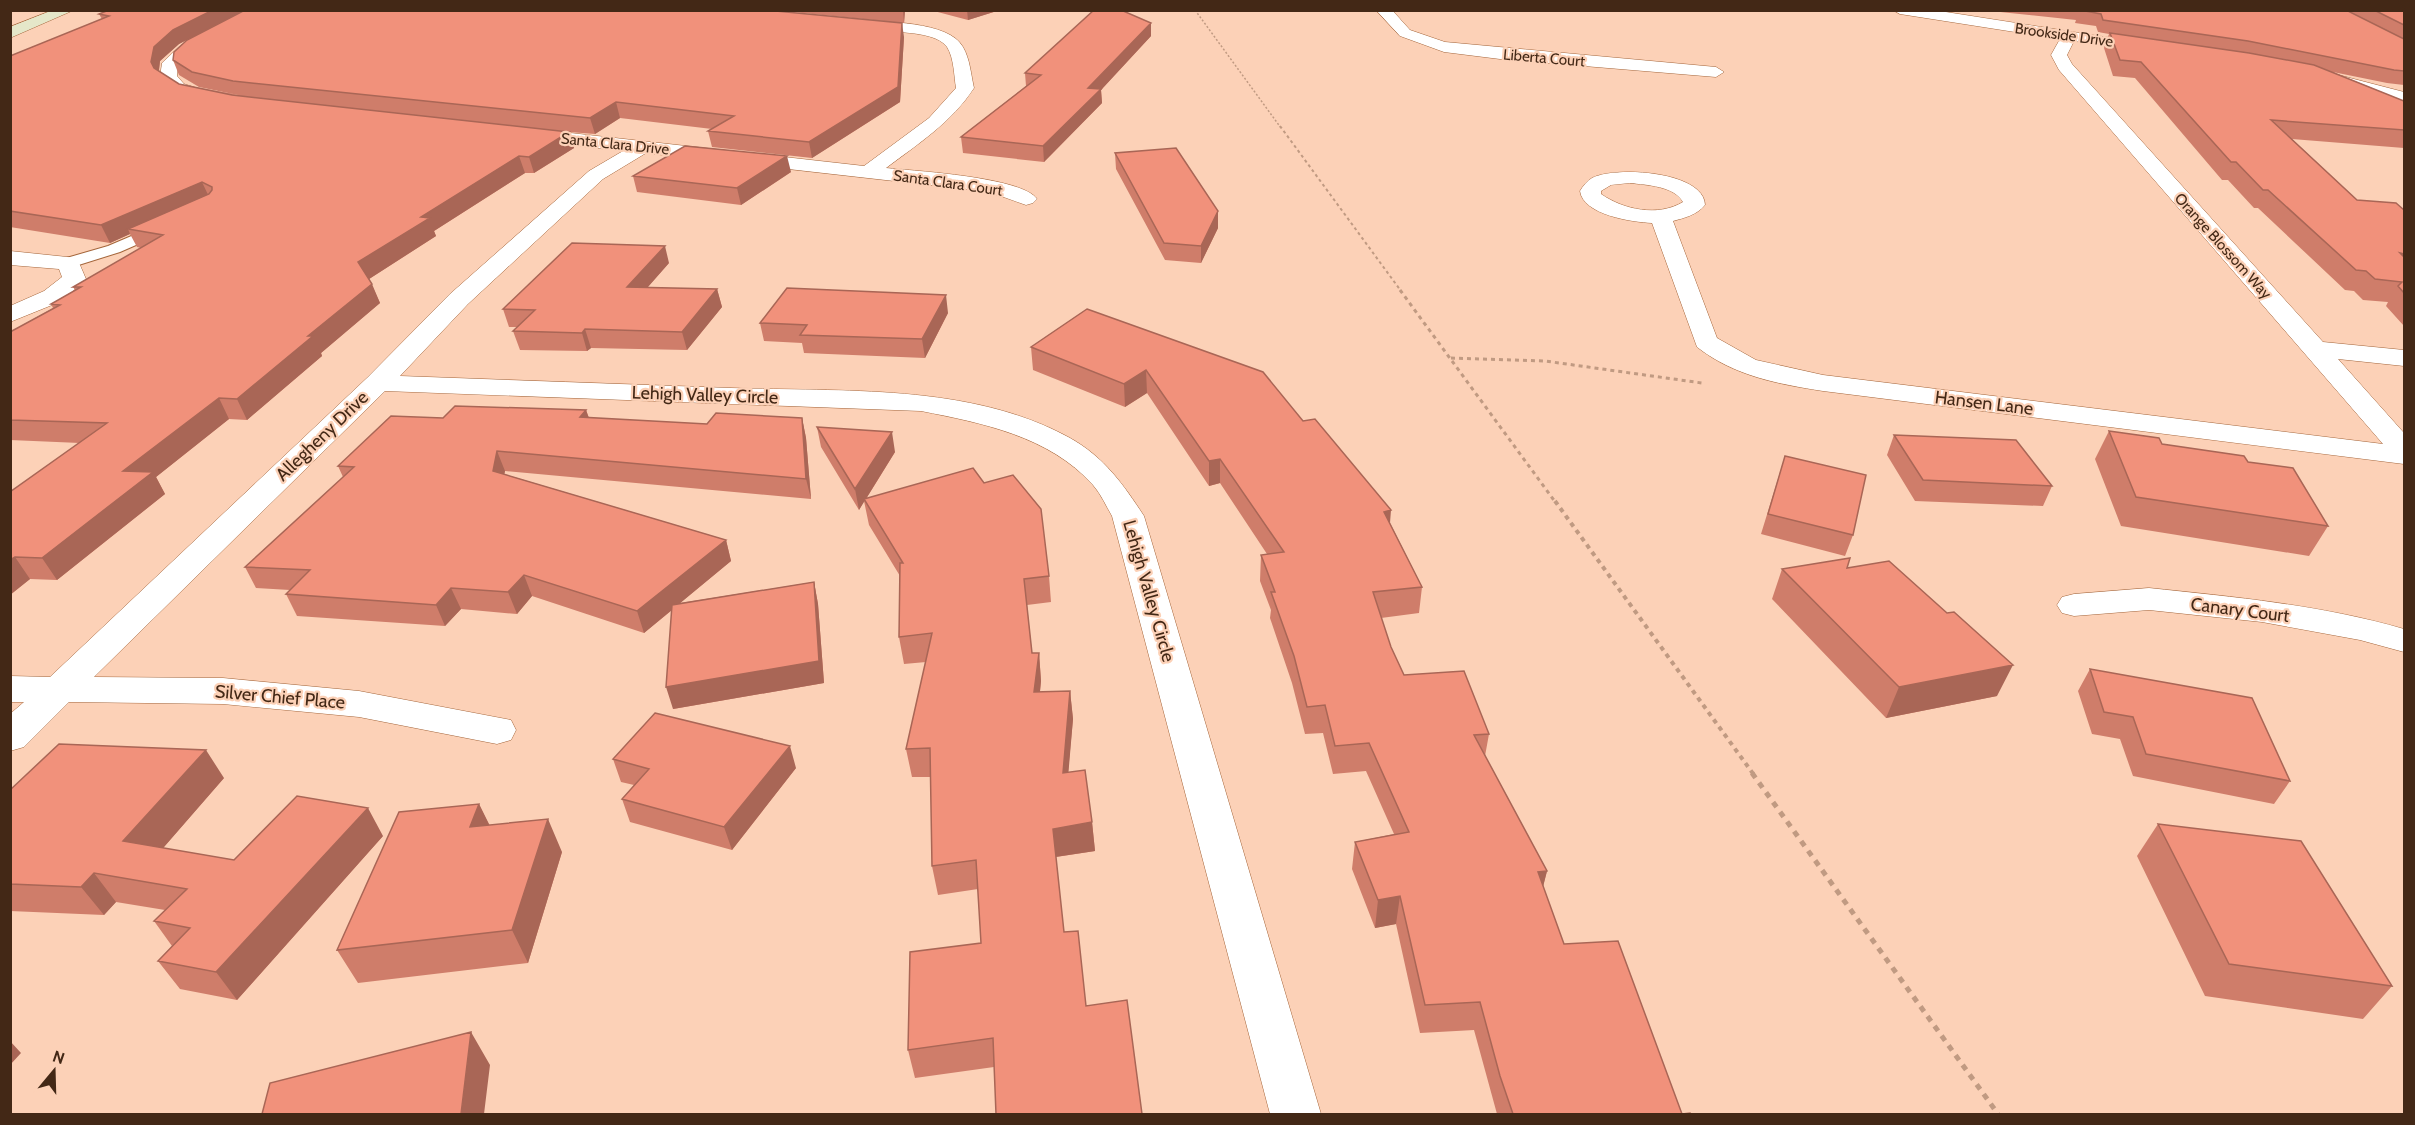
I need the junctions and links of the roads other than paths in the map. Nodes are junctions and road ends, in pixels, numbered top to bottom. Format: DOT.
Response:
graph roads {
  1 [pos="67,10"];
  2 [pos="265,10"];
  3 [pos="1383,10"];
  4 [pos="1900,10"];
  5 [pos="846,24"];
  6 [pos="10,33"];
  7 [pos="2069,36"];
  8 [pos="2161,49"];
  9 [pos="1716,72"];
  10 [pos="2312,73"];
  11 [pos="2396,79"];
  12 [pos="2371,86"];
  13 [pos="2404,97"];
  14 [pos="221,100"];
  15 [pos="513,133"];
  16 [pos="643,147"];
  17 [pos="869,172"];
  18 [pos="1026,199"];
  19 [pos="1660,216"];
  20 [pos="179,220"];
  21 [pos="10,258"];
  22 [pos="69,263"];
  23 [pos="10,315"];
  24 [pos="2316,349"];
  25 [pos="2404,358"];
  26 [pos="378,383"];
  27 [pos="2404,450"];
  28 [pos="2404,455"];
  29 [pos="2074,605"];
  30 [pos="2404,641"];
  31 [pos="10,689"];
  32 [pos="60,689"];
  33 [pos="497,730"];
  34 [pos="10,737"];
  35 [pos="1296,1114"];
  1 -- 6 [label="street"];
  2 -- 14 [label="street"];
  3 -- 9 [label="street, Liberta Court"];
  4 -- 7 [label="street, Brookside Drive"];
  5 -- 17 [label="street"];
  7 -- 8 [label="street, Brookside Drive"];
  7 -- 24 [label="street, Orange Blossom Way"];
  10 -- 12 [label="street"];
  11 -- 12 [label="street"];
  12 -- 13 [label="street"];
  15 -- 16 [label="street, Santa Clara Drive"];
  16 -- 17 [label="street, Santa Clara Drive"];
  16 -- 26 [label="street, Allegheny Drive"];
  17 -- 18 [label="street, Santa Clara Court"];
  19 -- 28 [label="street, Hansen Lane"];
  20 -- 22 [label="lane"];
  21 -- 22 [label="street"];
  22 -- 23 [label="street"];
  24 -- 25 [label="street"];
  24 -- 27 [label="street, Orange Blossom Way"];
  26 -- 32 [label="street, Allegheny Drive"];
  26 -- 35 [label="street, Lehigh Valley Circle"];
  29 -- 30 [label="street, Canary Court"];
  31 -- 32 [label="street, Silver Chief Place"];
  32 -- 33 [label="street, Silver Chief Place"];
  32 -- 34 [label="street, Allegheny Drive"];
}
